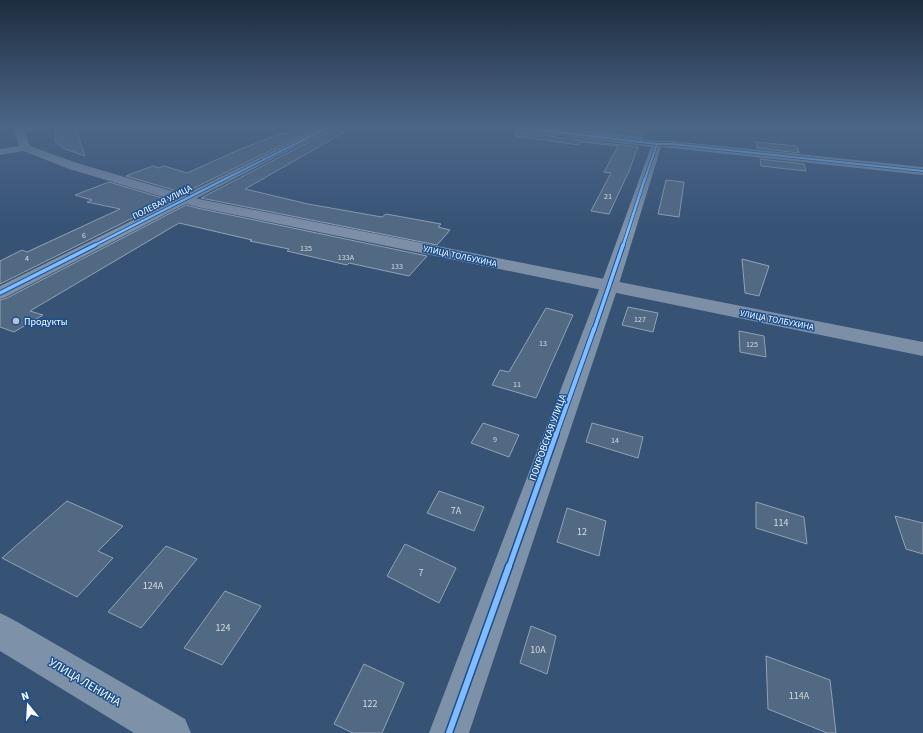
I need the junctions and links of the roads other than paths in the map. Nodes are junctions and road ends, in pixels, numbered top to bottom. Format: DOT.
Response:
graph roads {
  1 [pos="58,160"];
  2 [pos="263,160"];
  3 [pos="652,160"];
  4 [pos="823,160"];
  5 [pos="923,171"];
  6 [pos="185,200"];
  7 [pos="609,287"];
  8 [pos="0,293"];
  9 [pos="923,349"];
  10 [pos="0,632"];
  11 [pos="171,733"];
  12 [pos="448,733"];
  1 -- 6 [label="main road, УЛИЦА ТОЛБУХИНА"];
  2 -- 6 [label="street, ПОЛЕВАЯ УЛИЦА"];
  3 -- 7 [label="street, ПОКРОВСКАЯ УЛИЦА"];
  4 -- 5 [label="street"];
  6 -- 7 [label="main road, УЛИЦА ТОЛБУХИНА"];
  6 -- 8 [label="street, ПОЛЕВАЯ УЛИЦА"];
  7 -- 9 [label="main road, УЛИЦА ТОЛБУХИНА"];
  7 -- 12 [label="street, ПОКРОВСКАЯ УЛИЦА"];
  10 -- 11 [label="street, УЛИЦА ЛЕНИНА"];
}
